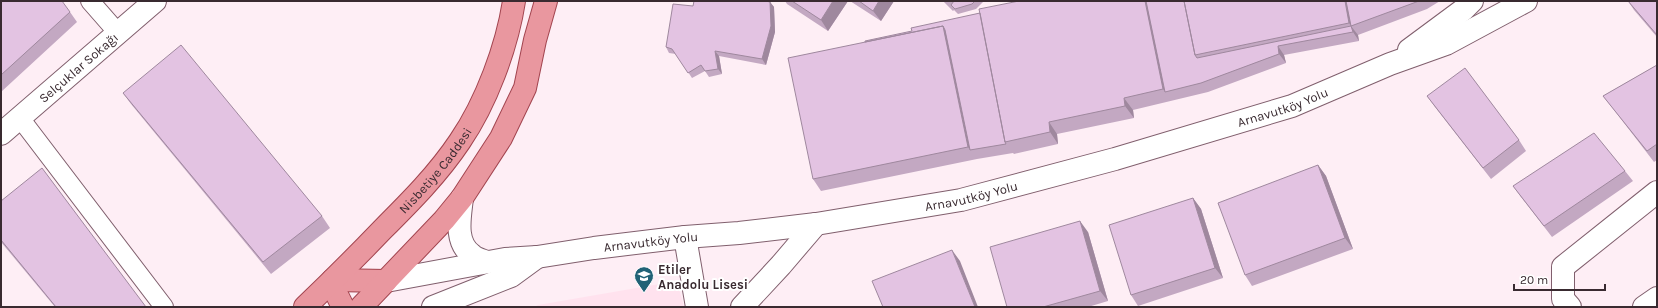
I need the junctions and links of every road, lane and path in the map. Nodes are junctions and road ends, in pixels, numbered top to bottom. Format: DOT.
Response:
graph roads {
  1 [pos="90,1"];
  2 [pos="155,1"];
  3 [pos="514,1"];
  4 [pos="546,1"];
  5 [pos="1472,1"];
  6 [pos="1526,1"];
  7 [pos="118,33"];
  8 [pos="1390,64"];
  9 [pos="20,118"];
  10 [pos="1,134"];
  11 [pos="1657,192"];
  12 [pos="462,198"];
  13 [pos="816,224"];
  14 [pos="685,237"];
  15 [pos="537,257"];
  16 [pos="487,262"];
  17 [pos="333,280"];
  18 [pos="386,281"];
  19 [pos="1657,298"];
  20 [pos="164,307"];
  21 [pos="305,307"];
  22 [pos="343,307"];
  23 [pos="361,307"];
  24 [pos="433,307"];
  25 [pos="698,307"];
  26 [pos="742,307"];
  27 [pos="1570,307"];
  28 [pos="1644,307"];
  1 -- 7 [label="lane"];
  2 -- 7 [label="main road, Selçuklar Sokağı"];
  3 -- 17 [label="main road, Nisbetiye Caddesi"];
  4 -- 12 [label="main road"];
  5 -- 8 [label="main road"];
  6 -- 8 [label="main road"];
  7 -- 9 [label="main road, Selçuklar Sokağı"];
  8 -- 13 [label="main road, Arnavutköy Yolu"];
  9 -- 10 [label="main road, Selçuklar Sokağı"];
  9 -- 20 [label="lane"];
  11 -- 27 [label="main road"];
  12 -- 16 [label="main road"];
  12 -- 18 [label="main road"];
  13 -- 14 [label="main road, Arnavutköy Yolu"];
  13 -- 26 [label="main road"];
  14 -- 15 [label="main road, Arnavutköy Yolu"];
  14 -- 25 [label="main road"];
  15 -- 16 [label="main road, Arnavutköy Yolu"];
  15 -- 24 [label="main road"];
  16 -- 18 [label="main road, Arnavutköy Yolu"];
  17 -- 18 [label="main road"];
  17 -- 21 [label="main road, Nisbetiye Caddesi"];
  17 -- 22 [label="main road"];
  18 -- 23 [label="main road"];
  19 -- 28 [label="main road"];
}
